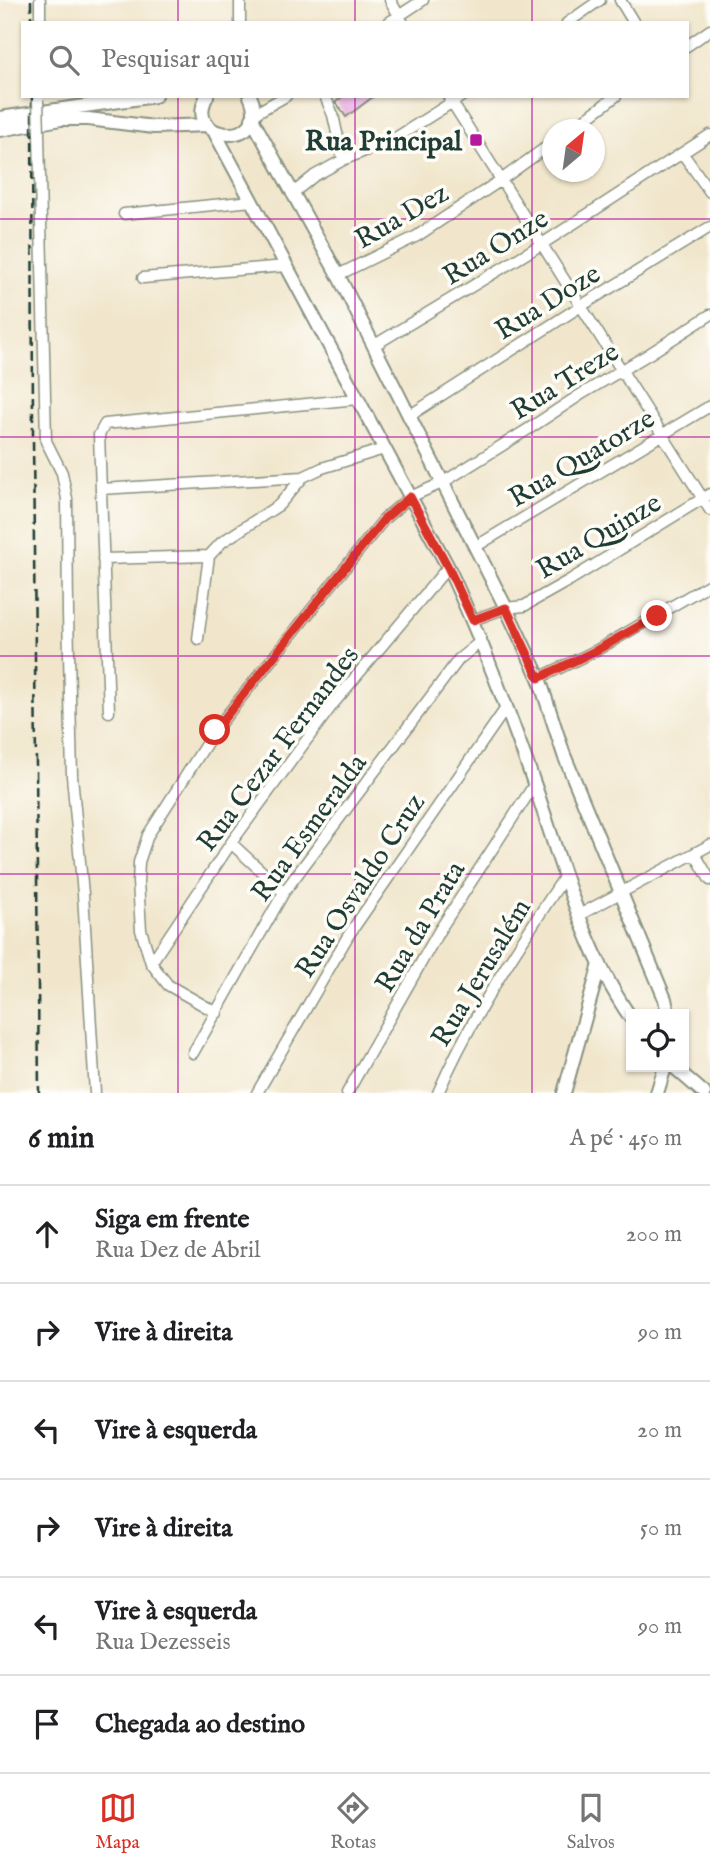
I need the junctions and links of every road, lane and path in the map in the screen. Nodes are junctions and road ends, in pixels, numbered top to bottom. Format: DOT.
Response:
graph roads {
  1 [pos="40,0"];
  2 [pos="240,0"];
  3 [pos="390,0"];
  4 [pos="422,0"];
  5 [pos="600,0"];
  6 [pos="620,0"];
  7 [pos="400,19"];
  8 [pos="40,21"];
  9 [pos="240,21"];
  10 [pos="570,21"];
  11 [pos="633,21"];
  12 [pos="710,30"];
  13 [pos="689,45"];
  14 [pos="38,98"];
  15 [pos="141,98"];
  16 [pos="205,98"];
  17 [pos="251,98"];
  18 [pos="283,98"];
  19 [pos="326,98"];
  20 [pos="613,98"];
  21 [pos="450,99"];
  22 [pos="253,117"];
  23 [pos="0,118"];
  24 [pos="586,119"];
  25 [pos="211,128"];
  26 [pos="0,130"];
  27 [pos="710,135"];
  28 [pos="542,150"];
  29 [pos="683,153"];
  30 [pos="343,160"];
  31 [pos="501,180"];
  32 [pos="710,192"];
  33 [pos="292,194"];
  34 [pos="251,201"];
  35 [pos="124,214"];
  36 [pos="710,227"];
  37 [pos="542,244"];
  38 [pos="286,266"];
  39 [pos="338,275"];
  40 [pos="143,278"];
  41 [pos="581,306"];
  42 [pos="710,315"];
  43 [pos="373,346"];
  44 [pos="621,370"];
  45 [pos="358,399"];
  46 [pos="710,407"];
  47 [pos="409,416"];
  48 [pos="663,435"];
  49 [pos="384,449"];
  50 [pos="303,477"];
  51 [pos="442,483"];
  52 [pos="101,489"];
  53 [pos="706,496"];
  54 [pos="410,497"];
  55 [pos="710,510"];
  56 [pos="475,547"];
  57 [pos="209,556"];
  58 [pos="103,559"];
  59 [pos="448,567"];
  60 [pos="710,584"];
  61 [pos="506,608"];
  62 [pos="473,620"];
  63 [pos="198,639"];
  64 [pos="480,642"];
  65 [pos="539,678"];
  66 [pos="506,708"];
  67 [pos="110,712"];
  68 [pos="534,785"];
  69 [pos="231,843"];
  70 [pos="710,845"];
  71 [pos="695,854"];
  72 [pos="565,876"];
  73 [pos="710,880"];
  74 [pos="284,892"];
  75 [pos="621,892"];
  76 [pos="579,915"];
  77 [pos="151,963"];
  78 [pos="600,964"];
  79 [pos="667,1009"];
  80 [pos="626,1010"];
  81 [pos="217,1013"];
  82 [pos="193,1053"];
  83 [pos="663,1072"];
  84 [pos="680,1072"];
  85 [pos="95,1093"];
  86 [pos="257,1093"];
  87 [pos="346,1093"];
  88 [pos="438,1093"];
  89 [pos="564,1093"];
  90 [pos="657,1093"];
  91 [pos="704,1093"];
  1 -- 8 [label="street"];
  2 -- 9 [label="street"];
  3 -- 7 [label="street"];
  4 -- 7 [label="street"];
  5 -- 10 [label="street"];
  6 -- 11 [label="street"];
  12 -- 13 [label="street"];
  14 -- 85 [label="street, bridge"];
  15 -- 23 [label="street"];
  16 -- 25 [label="street"];
  17 -- 22 [label="street"];
  18 -- 22 [label="street"];
  19 -- 30 [label="street"];
  20 -- 24 [label="street"];
  21 -- 30 [label="street"];
  21 -- 31 [label="street"];
  22 -- 25 [label="street"];
  22 -- 33 [label="street"];
  25 -- 26 [label="street"];
  25 -- 34 [label="street"];
  27 -- 29 [label="street, Rua Onze"];
  28 -- 31 [label="street, Rua Dez"];
  29 -- 32 [label="street"];
  29 -- 37 [label="street, Rua Onze"];
  30 -- 33 [label="street"];
  31 -- 37 [label="street"];
  31 -- 39 [label="street, Rua Dez"];
  33 -- 39 [label="street"];
  34 -- 35 [label="street"];
  34 -- 38 [label="street"];
  36 -- 41 [label="street, Rua Doze"];
  37 -- 41 [label="street"];
  37 -- 43 [label="street, Rua Onze"];
  38 -- 40 [label="street"];
  38 -- 45 [label="street"];
  39 -- 43 [label="street"];
  41 -- 44 [label="street"];
  41 -- 47 [label="street, Rua Doze"];
  42 -- 44 [label="street, Rua Treze"];
  43 -- 47 [label="street"];
  44 -- 48 [label="street"];
  44 -- 51 [label="street, Rua Treze"];
  45 -- 49 [label="street"];
  45 -- 52 [label="street"];
  46 -- 48 [label="street, Rua Quatorze"];
  47 -- 51 [label="street"];
  48 -- 53 [label="street"];
  48 -- 56 [label="street, Rua Quatorze"];
  49 -- 50 [label="street"];
  49 -- 54 [label="street"];
  50 -- 52 [label="street"];
  50 -- 57 [label="street"];
  51 -- 54 [label="street, Rua Treze"];
  51 -- 56 [label="street"];
  52 -- 58 [label="street"];
  53 -- 55 [label="street"];
  53 -- 61 [label="street, Rua Quinze"];
  54 -- 59 [label="street"];
  54 -- 77 [label="street, Rua Treze"];
  56 -- 61 [label="street"];
  57 -- 58 [label="street"];
  57 -- 63 [label="street"];
  58 -- 67 [label="street"];
  59 -- 62 [label="street"];
  59 -- 69 [label="street, Rua Cezar Fernandes"];
  60 -- 65 [label="street"];
  61 -- 62 [label="street, Rua Quinze"];
  61 -- 65 [label="street"];
  62 -- 64 [label="street"];
  64 -- 66 [label="street"];
  64 -- 74 [label="street, Rua Esmeralda"];
  65 -- 75 [label="street"];
  66 -- 68 [label="street"];
  66 -- 86 [label="street, Rua Osvaldo Cruz"];
  68 -- 72 [label="street"];
  68 -- 87 [label="street, Rua da Prata"];
  69 -- 74 [label="street"];
  69 -- 77 [label="street, Rua Cezar Fernandes"];
  70 -- 71 [label="street"];
  71 -- 73 [label="street"];
  71 -- 75 [label="street"];
  72 -- 76 [label="street"];
  72 -- 88 [label="street, Rua Jerusalém"];
  74 -- 81 [label="street, Rua Esmeralda"];
  75 -- 76 [label="street"];
  75 -- 79 [label="street"];
  76 -- 78 [label="street"];
  77 -- 81 [label="street"];
  78 -- 80 [label="street"];
  78 -- 89 [label="street"];
  81 -- 82 [label="street, Rua Esmeralda"];
  83 -- 90 [label="street"];
  84 -- 91 [label="street"];
}
